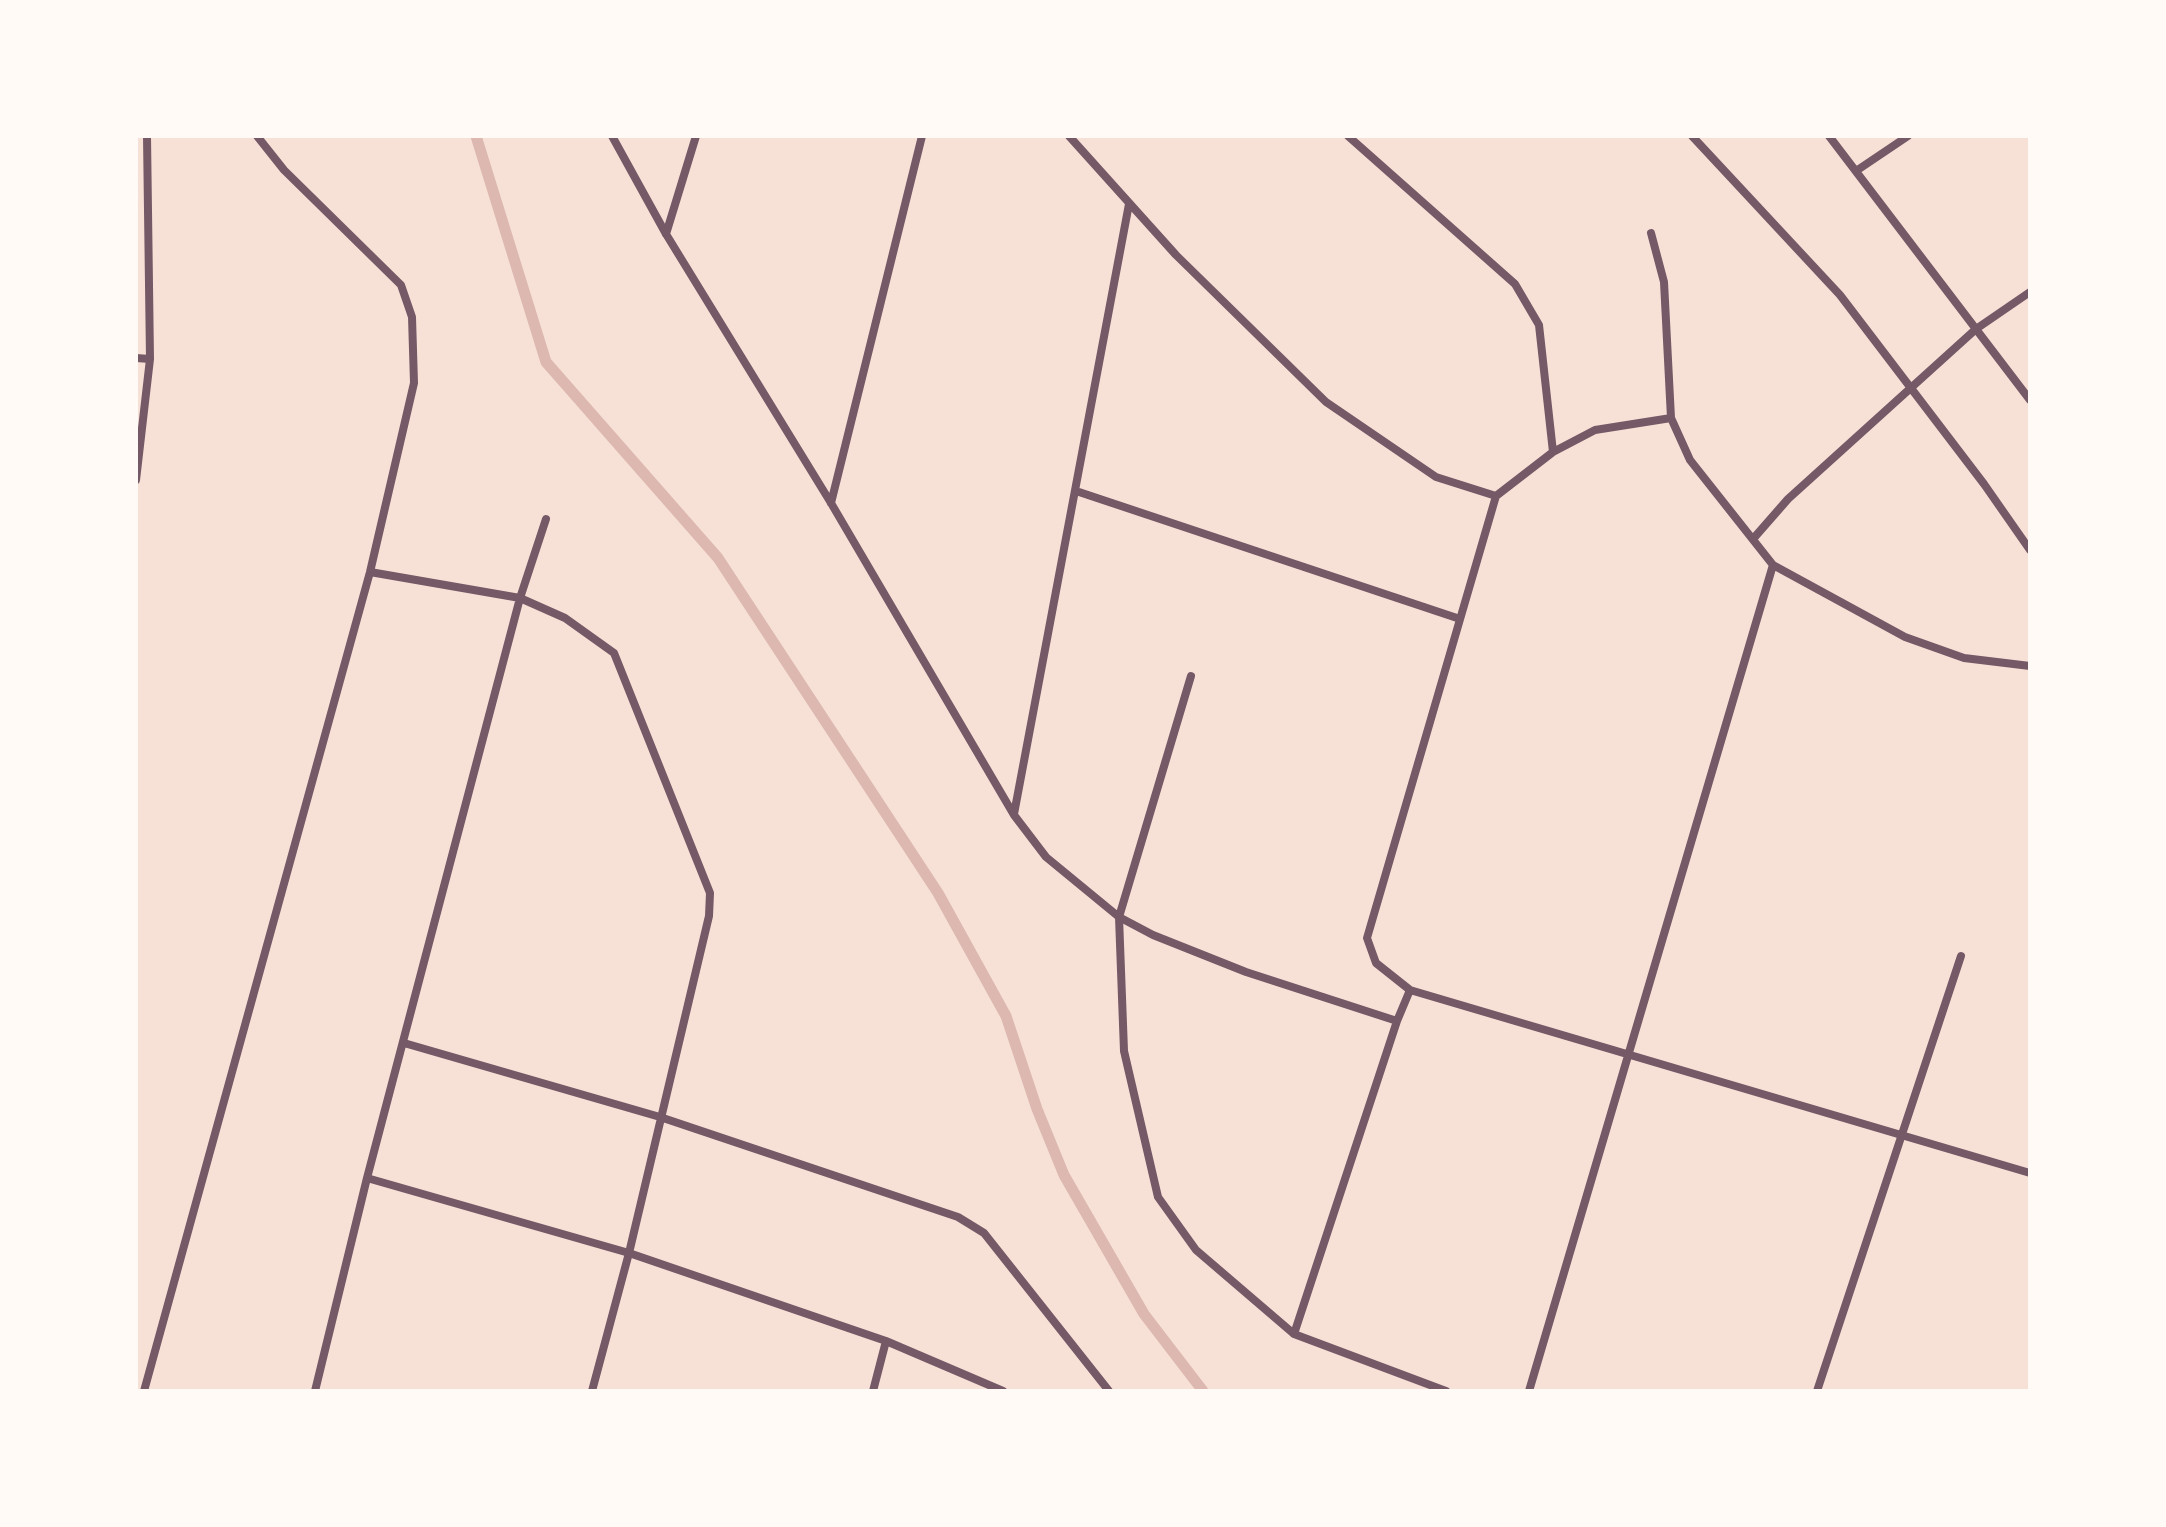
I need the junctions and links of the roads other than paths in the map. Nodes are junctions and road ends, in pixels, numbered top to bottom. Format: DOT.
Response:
graph roads {
  1 [pos="147,136"];
  2 [pos="257,136"];
  3 [pos="612,136"];
  4 [pos="696,136"];
  5 [pos="922,136"];
  6 [pos="1069,136"];
  7 [pos="1348,136"];
  8 [pos="1692,136"];
  9 [pos="1829,136"];
  10 [pos="1908,136"];
  11 [pos="1856,171"];
  12 [pos="1129,204"];
  13 [pos="1651,233"];
  14 [pos="666,234"];
  15 [pos="2030,292"];
  16 [pos="1976,329"];
  17 [pos="136,358"];
  18 [pos="150,359"];
  19 [pos="1910,389"];
  20 [pos="2030,400"];
  21 [pos="1671,418"];
  22 [pos="1553,452"];
  23 [pos="136,480"];
  24 [pos="1076,491"];
  25 [pos="1496,496"];
  26 [pos="831,503"];
  27 [pos="546,519"];
  28 [pos="1753,539"];
  29 [pos="2030,550"];
  30 [pos="1773,565"];
  31 [pos="370,572"];
  32 [pos="520,598"];
  33 [pos="1460,619"];
  34 [pos="2030,666"];
  35 [pos="1191,676"];
  36 [pos="1014,815"];
  37 [pos="1119,917"];
  38 [pos="1961,956"];
  39 [pos="1410,990"];
  40 [pos="1397,1021"];
  41 [pos="404,1043"];
  42 [pos="1628,1054"];
  43 [pos="660,1117"];
  44 [pos="1902,1135"];
  45 [pos="2030,1173"];
  46 [pos="367,1178"];
  47 [pos="629,1253"];
  48 [pos="1294,1334"];
  49 [pos="886,1341"];
  50 [pos="144,1391"];
  51 [pos="315,1391"];
  52 [pos="592,1391"];
  53 [pos="873,1391"];
  54 [pos="1003,1391"];
  55 [pos="1109,1391"];
  56 [pos="1446,1391"];
  57 [pos="1529,1391"];
  58 [pos="1817,1391"];
  1 -- 18 [label="street"];
  2 -- 31 [label="street"];
  3 -- 14 [label="street"];
  4 -- 14 [label="street"];
  5 -- 26 [label="street"];
  6 -- 12 [label="street"];
  7 -- 22 [label="street"];
  8 -- 19 [label="street"];
  9 -- 11 [label="street"];
  10 -- 11 [label="street"];
  11 -- 16 [label="street"];
  12 -- 24 [label="street"];
  12 -- 25 [label="street"];
  13 -- 21 [label="street"];
  14 -- 26 [label="street"];
  15 -- 16 [label="street"];
  16 -- 19 [label="street"];
  16 -- 20 [label="street"];
  17 -- 18 [label="street"];
  18 -- 23 [label="street"];
  19 -- 28 [label="street"];
  19 -- 29 [label="street"];
  21 -- 22 [label="street"];
  21 -- 28 [label="street"];
  22 -- 25 [label="street"];
  24 -- 33 [label="street"];
  24 -- 36 [label="street"];
  25 -- 33 [label="street"];
  26 -- 36 [label="street"];
  27 -- 32 [label="street"];
  28 -- 30 [label="street"];
  30 -- 34 [label="street"];
  30 -- 42 [label="street"];
  31 -- 32 [label="street"];
  31 -- 50 [label="street"];
  32 -- 41 [label="street"];
  32 -- 43 [label="street"];
  33 -- 39 [label="street"];
  35 -- 37 [label="street"];
  36 -- 37 [label="street"];
  37 -- 40 [label="street"];
  37 -- 48 [label="street"];
  38 -- 44 [label="street"];
  39 -- 40 [label="street"];
  39 -- 42 [label="street"];
  40 -- 48 [label="street"];
  41 -- 43 [label="street"];
  41 -- 46 [label="street"];
  42 -- 44 [label="street"];
  42 -- 57 [label="street"];
  43 -- 47 [label="street"];
  43 -- 55 [label="street"];
  44 -- 45 [label="street"];
  44 -- 58 [label="street"];
  46 -- 47 [label="street"];
  46 -- 51 [label="street"];
  47 -- 49 [label="street"];
  47 -- 52 [label="street"];
  48 -- 56 [label="street"];
  49 -- 53 [label="street"];
  49 -- 54 [label="street"];
}
